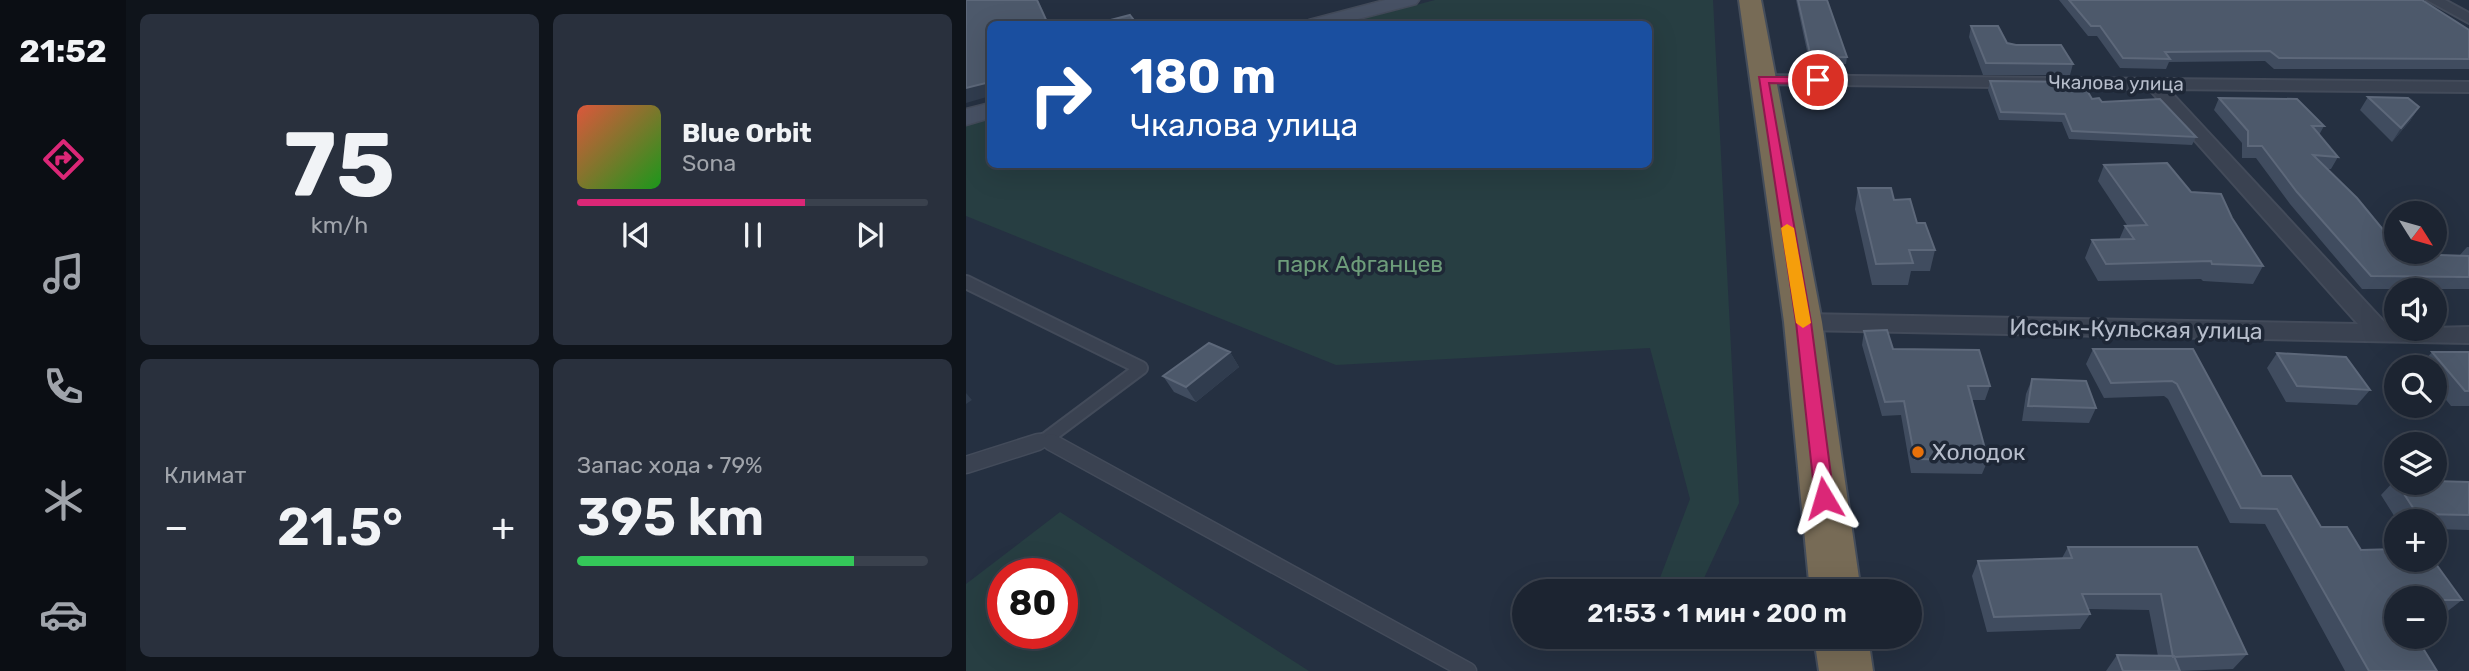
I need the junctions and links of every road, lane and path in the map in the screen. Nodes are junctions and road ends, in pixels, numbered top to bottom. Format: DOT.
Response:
graph roads {
  1 [pos="1409,0"];
  2 [pos="1750,0"];
  3 [pos="2434,0"];
  4 [pos="2469,19"];
  5 [pos="1328,21"];
  6 [pos="1763,80"];
  7 [pos="2152,83"];
  8 [pos="2469,88"];
  9 [pos="987,112"];
  10 [pos="966,117"];
  11 [pos="966,282"];
  12 [pos="1803,322"];
  13 [pos="2381,334"];
  14 [pos="2469,335"];
  15 [pos="1046,439"];
  16 [pos="966,465"];
  17 [pos="1834,579"];
  18 [pos="1843,649"];
  19 [pos="1468,671"];
  20 [pos="1846,671"];
  1 -- 5 [label="main road"];
  2 -- 6 [label="highway"];
  3 -- 4 [label="street"];
  6 -- 7 [label="street, Чкалова улица"];
  6 -- 12 [label="highway"];
  7 -- 8 [label="street, Чкалова улица"];
  7 -- 13 [label="street"];
  9 -- 10 [label="main road"];
  11 -- 15 [label="lane"];
  12 -- 13 [label="street, Иссык-Кульская улица"];
  12 -- 17 [label="highway"];
  13 -- 14 [label="street, Иссык-Кульская улица"];
  15 -- 16 [label="lane"];
  15 -- 19 [label="lane"];
  18 -- 20 [label="highway"];
}
